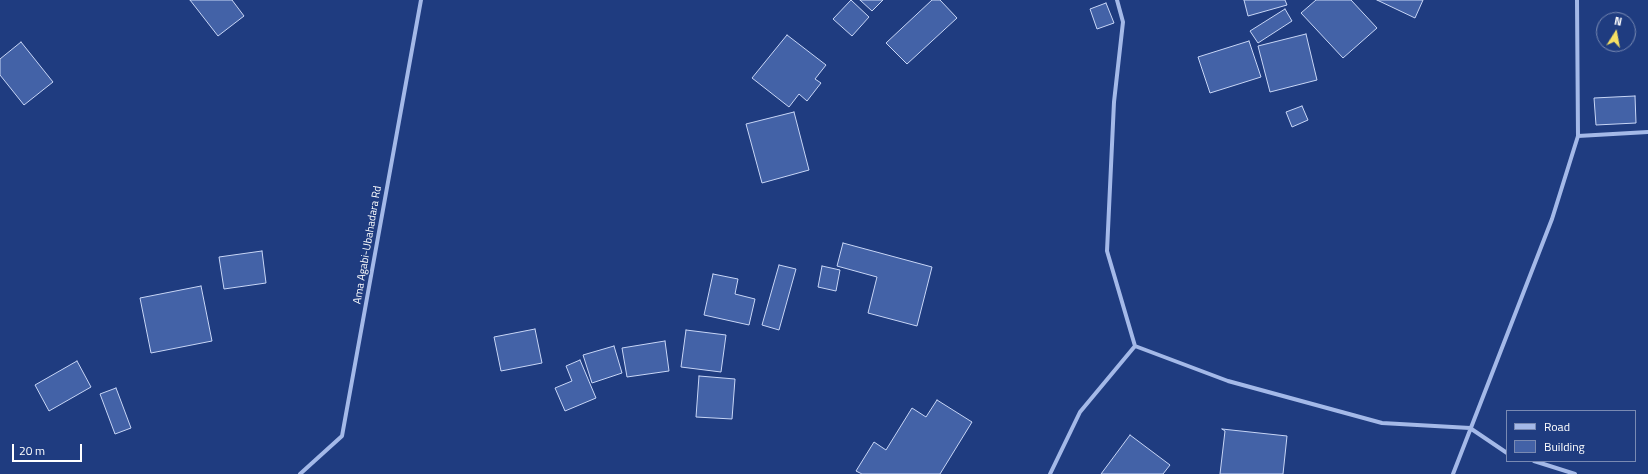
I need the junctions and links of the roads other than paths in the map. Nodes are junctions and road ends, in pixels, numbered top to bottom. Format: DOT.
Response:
graph roads {
  1 [pos="421,0"];
  2 [pos="1117,0"];
  3 [pos="1578,0"];
  4 [pos="1648,132"];
  5 [pos="1578,136"];
  6 [pos="1135,346"];
  7 [pos="1470,428"];
  8 [pos="1506,452"];
  9 [pos="1537,462"];
  10 [pos="300,474"];
  11 [pos="1050,474"];
  12 [pos="1453,474"];
  13 [pos="1575,474"];
  1 -- 10 [label="street, Ama Agabi-Ubahadara Rd"];
  2 -- 6 [label="street"];
  3 -- 5 [label="street"];
  4 -- 5 [label="street"];
  5 -- 7 [label="street"];
  6 -- 7 [label="street"];
  6 -- 11 [label="street"];
  7 -- 8 [label="street"];
  7 -- 12 [label="street"];
  9 -- 13 [label="street"];
}
